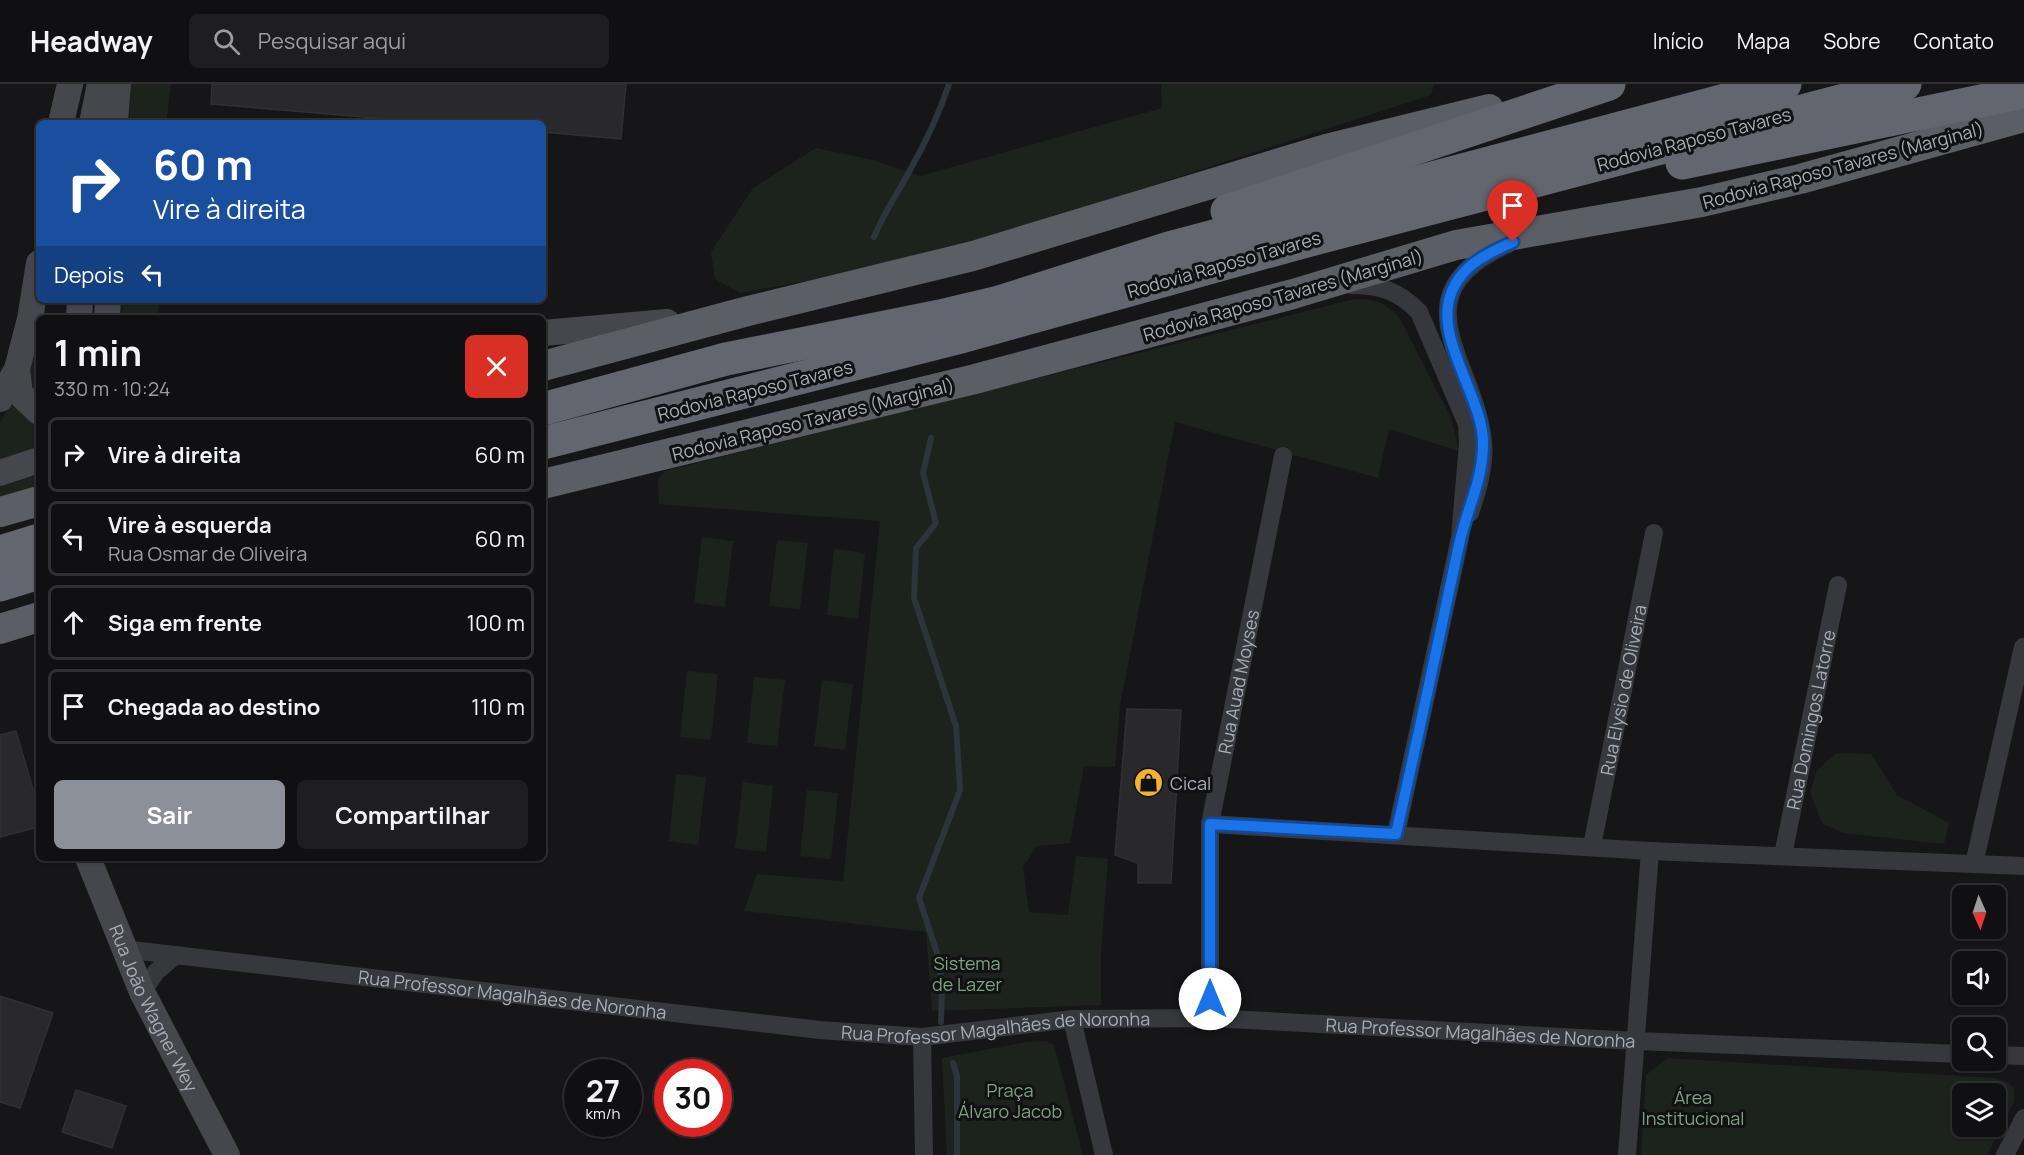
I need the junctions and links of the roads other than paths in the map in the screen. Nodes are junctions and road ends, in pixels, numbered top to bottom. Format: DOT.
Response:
graph roads {
  1 [pos="70,84"];
  2 [pos="100,84"];
  3 [pos="118,84"];
  4 [pos="1582,84"];
  5 [pos="1609,84"];
  6 [pos="1785,84"];
  7 [pos="1905,84"];
  8 [pos="2024,92"];
  9 [pos="2024,117"];
  10 [pos="62,120"];
  11 [pos="93,120"];
  12 [pos="115,120"];
  13 [pos="1444,204"];
  14 [pos="1531,234"];
  15 [pos="36,282"];
  16 [pos="1293,294"];
  17 [pos="748,311"];
  18 [pos="940,316"];
  19 [pos="546,333"];
  20 [pos="546,365"];
  21 [pos="17,369"];
  22 [pos="0,399"];
  23 [pos="546,408"];
  24 [pos="36,409"];
  25 [pos="546,442"];
  26 [pos="1283,456"];
  27 [pos="36,461"];
  28 [pos="0,473"];
  29 [pos="546,483"];
  30 [pos="36,502"];
  31 [pos="0,512"];
  32 [pos="1654,533"];
  33 [pos="1461,538"];
  34 [pos="36,541"];
  35 [pos="0,552"];
  36 [pos="36,574"];
  37 [pos="0,585"];
  38 [pos="1838,585"];
  39 [pos="36,618"];
  40 [pos="0,629"];
  41 [pos="2023,647"];
  42 [pos="1210,824"];
  43 [pos="1396,834"];
  44 [pos="1592,846"];
  45 [pos="1650,851"];
  46 [pos="1783,855"];
  47 [pos="89,861"];
  48 [pos="1974,864"];
  49 [pos="2024,866"];
  50 [pos="123,950"];
  51 [pos="176,955"];
  52 [pos="142,992"];
  53 [pos="1210,1018"];
  54 [pos="1072,1019"];
  55 [pos="922,1037"];
  56 [pos="1637,1041"];
  57 [pos="1952,1054"];
  58 [pos="2006,1055"];
  59 [pos="2024,1056"];
  60 [pos="2024,1118"];
  61 [pos="227,1155"];
  62 [pos="924,1155"];
  63 [pos="1104,1155"];
  64 [pos="1627,1155"];
  65 [pos="2005,1155"];
  1 -- 10 [label="main road"];
  2 -- 11 [label="main road"];
  3 -- 12 [label="main road"];
  4 -- 17 [label="highway"];
  5 -- 18 [label="highway"];
  6 -- 18 [label="highway, Rodovia Raposo Tavares"];
  7 -- 13 [label="highway, Rodovia Raposo Tavares"];
  8 -- 13 [label="highway"];
  9 -- 14 [label="highway, Rodovia Raposo Tavares (Marginal)"];
  13 -- 25 [label="highway, Rodovia Raposo Tavares"];
  14 -- 16 [label="highway, Rodovia Raposo Tavares (Marginal)"];
  14 -- 33 [label="street"];
  15 -- 21 [label="main road"];
  16 -- 29 [label="highway, Rodovia Raposo Tavares (Marginal)"];
  16 -- 33 [label="street"];
  17 -- 19 [label="main road"];
  17 -- 20 [label="highway"];
  18 -- 23 [label="highway, Rodovia Raposo Tavares"];
  21 -- 22 [label="main road"];
  21 -- 24 [label="main road"];
  26 -- 42 [label="street, Rua Auad Moyses"];
  27 -- 28 [label="main road"];
  30 -- 31 [label="highway"];
  32 -- 44 [label="street, Rua Elysio de Oliveira"];
  33 -- 43 [label="street"];
  34 -- 35 [label="highway"];
  36 -- 37 [label="highway"];
  38 -- 46 [label="street, Rua Domingos Latorre"];
  39 -- 40 [label="highway"];
  41 -- 48 [label="street"];
  42 -- 43 [label="street"];
  42 -- 53 [label="street, Rua Auad Moyses"];
  43 -- 44 [label="street"];
  44 -- 45 [label="street"];
  45 -- 46 [label="street"];
  45 -- 56 [label="street"];
  46 -- 48 [label="street"];
  47 -- 50 [label="main road, Rua João Wagner Wey"];
  48 -- 49 [label="street"];
  50 -- 51 [label="street, Rua Professor Magalhães de Noronha"];
  50 -- 52 [label="main road, Rua João Wagner Wey"];
  51 -- 52 [label="street"];
  51 -- 55 [label="street, Rua Professor Magalhães de Noronha"];
  52 -- 61 [label="main road, Rua João Wagner Wey"];
  53 -- 54 [label="street, Rua Professor Magalhães de Noronha"];
  53 -- 56 [label="street, Rua Professor Magalhães de Noronha"];
  54 -- 55 [label="street, Rua Professor Magalhães de Noronha"];
  54 -- 63 [label="street"];
  55 -- 62 [label="street"];
  56 -- 57 [label="street, Rua Professor Magalhães de Noronha"];
  56 -- 64 [label="street"];
  58 -- 59 [label="street"];
  60 -- 65 [label="street"];
}
